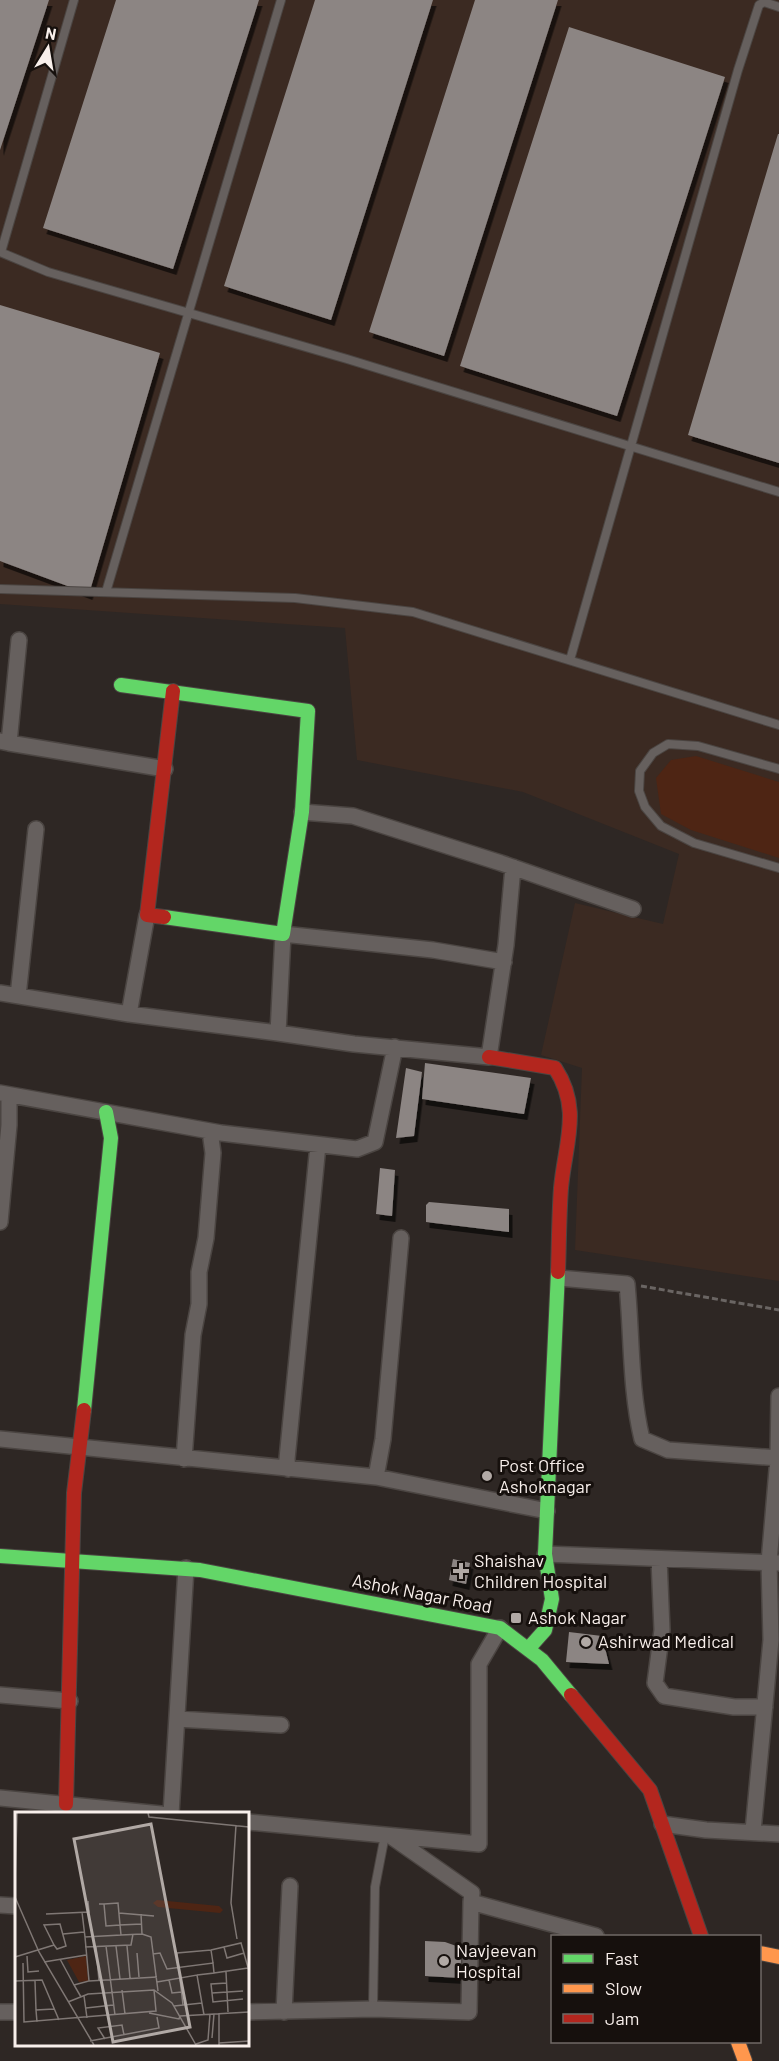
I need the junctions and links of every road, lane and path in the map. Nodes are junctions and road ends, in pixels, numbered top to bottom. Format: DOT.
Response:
graph roads {
  1 [pos="74,0"];
  2 [pos="281,0"];
  3 [pos="779,7"];
  4 [pos="0,252"];
  5 [pos="187,313"];
  6 [pos="628,447"];
  7 [pos="779,492"];
  8 [pos="0,589"];
  9 [pos="106,592"];
  10 [pos="19,639"];
  11 [pos="570,660"];
  12 [pos="121,685"];
  13 [pos="173,691"];
  14 [pos="779,725"];
  15 [pos="5,742"];
  16 [pos="165,769"];
  17 [pos="779,770"];
  18 [pos="302,812"];
  19 [pos="36,829"];
  20 [pos="513,867"];
  21 [pos="779,868"];
  22 [pos="633,909"];
  23 [pos="147,915"];
  24 [pos="283,934"];
  25 [pos="504,962"];
  26 [pos="0,993"];
  27 [pos="18,996"];
  28 [pos="129,1014"];
  29 [pos="278,1033"];
  30 [pos="395,1047"];
  31 [pos="489,1057"];
  32 [pos="4,1094"];
  33 [pos="106,1112"];
  34 [pos="210,1131"];
  35 [pos="318,1145"];
  36 [pos="0,1222"];
  37 [pos="401,1238"];
  38 [pos="559,1278"];
  39 [pos="627,1284"];
  40 [pos="779,1310"];
  41 [pos="779,1396"];
  42 [pos="0,1439"];
  43 [pos="81,1449"];
  44 [pos="778,1458"];
  45 [pos="184,1459"];
  46 [pos="288,1469"];
  47 [pos="376,1477"];
  48 [pos="547,1511"];
  49 [pos="545,1554"];
  50 [pos="0,1556"];
  51 [pos="659,1558"];
  52 [pos="74,1561"];
  53 [pos="774,1562"];
  54 [pos="186,1568"];
  55 [pos="500,1628"];
  56 [pos="528,1649"];
  57 [pos="0,1695"];
  58 [pos="69,1701"];
  59 [pos="765,1707"];
  60 [pos="177,1719"];
  61 [pos="281,1725"];
  62 [pos="0,1798"];
  63 [pos="66,1804"];
  64 [pos="142,1812"];
  65 [pos="171,1812"];
  66 [pos="249,1822"];
  67 [pos="662,1824"];
  68 [pos="753,1831"];
  69 [pos="779,1834"];
  70 [pos="388,1835"];
  71 [pos="290,1886"];
  72 [pos="471,1902"];
  73 [pos="0,1905"];
  74 [pos="15,1906"];
  75 [pos="698,1934"];
  76 [pos="592,1935"];
  77 [pos="761,1953"];
  78 [pos="779,1957"];
  79 [pos="374,2010"];
  80 [pos="249,2012"];
  81 [pos="284,2012"];
  82 [pos="738,2043"];
  83 [pos="745,2061"];
  1 -- 4 [label="lane"];
  2 -- 5 [label="lane"];
  3 -- 6 [label="lane"];
  4 -- 5 [label="lane"];
  5 -- 6 [label="lane"];
  5 -- 9 [label="lane"];
  6 -- 7 [label="lane"];
  6 -- 11 [label="lane"];
  8 -- 9 [label="lane"];
  9 -- 11 [label="lane"];
  10 -- 15 [label="street"];
  11 -- 14 [label="lane"];
  12 -- 13 [label="street"];
  13 -- 16 [label="street"];
  13 -- 18 [label="street"];
  15 -- 16 [label="street"];
  16 -- 23 [label="street"];
  17 -- 21 [label="lane"];
  18 -- 20 [label="street"];
  18 -- 24 [label="street"];
  19 -- 27 [label="street"];
  20 -- 22 [label="street"];
  20 -- 25 [label="street"];
  23 -- 24 [label="street"];
  23 -- 28 [label="street"];
  24 -- 25 [label="street"];
  24 -- 29 [label="street"];
  25 -- 31 [label="street"];
  26 -- 27 [label="street"];
  27 -- 28 [label="street"];
  28 -- 29 [label="street"];
  29 -- 30 [label="street"];
  30 -- 31 [label="street"];
  30 -- 35 [label="street"];
  31 -- 38 [label="street"];
  32 -- 33 [label="street"];
  32 -- 36 [label="street"];
  33 -- 34 [label="street"];
  33 -- 43 [label="street"];
  34 -- 35 [label="street"];
  34 -- 45 [label="street"];
  35 -- 46 [label="street"];
  37 -- 47 [label="street"];
  38 -- 39 [label="street"];
  38 -- 48 [label="street"];
  39 -- 40 [label="path"];
  39 -- 44 [label="street"];
  41 -- 44 [label="street"];
  42 -- 43 [label="street"];
  43 -- 45 [label="street"];
  43 -- 52 [label="street"];
  44 -- 53 [label="street"];
  45 -- 46 [label="street"];
  46 -- 47 [label="street"];
  47 -- 48 [label="street"];
  48 -- 49 [label="street"];
  49 -- 51 [label="street"];
  49 -- 56 [label="street"];
  50 -- 52 [label="street, Ashok Nagar Road"];
  51 -- 53 [label="street"];
  51 -- 59 [label="street"];
  52 -- 54 [label="street, Ashok Nagar Road"];
  52 -- 58 [label="street"];
  53 -- 59 [label="street"];
  54 -- 55 [label="street, Ashok Nagar Road"];
  54 -- 60 [label="street"];
  55 -- 56 [label="street, Ashok Nagar Road"];
  55 -- 70 [label="street"];
  56 -- 67 [label="street, Ashok Nagar Road"];
  57 -- 58 [label="street"];
  58 -- 63 [label="street"];
  59 -- 68 [label="street"];
  60 -- 61 [label="street"];
  60 -- 65 [label="street"];
  62 -- 63 [label="street"];
  63 -- 64 [label="street"];
  66 -- 70 [label="street"];
  67 -- 68 [label="street"];
  67 -- 75 [label="street, Ashok Nagar Road"];
  68 -- 69 [label="street"];
  70 -- 72 [label="street"];
  70 -- 79 [label="lane"];
  71 -- 81 [label="street"];
  72 -- 76 [label="street"];
  72 -- 79 [label="street"];
  73 -- 74 [label="street"];
  77 -- 78 [label="street"];
  79 -- 81 [label="street"];
  80 -- 81 [label="street"];
  82 -- 83 [label="street"];
}
